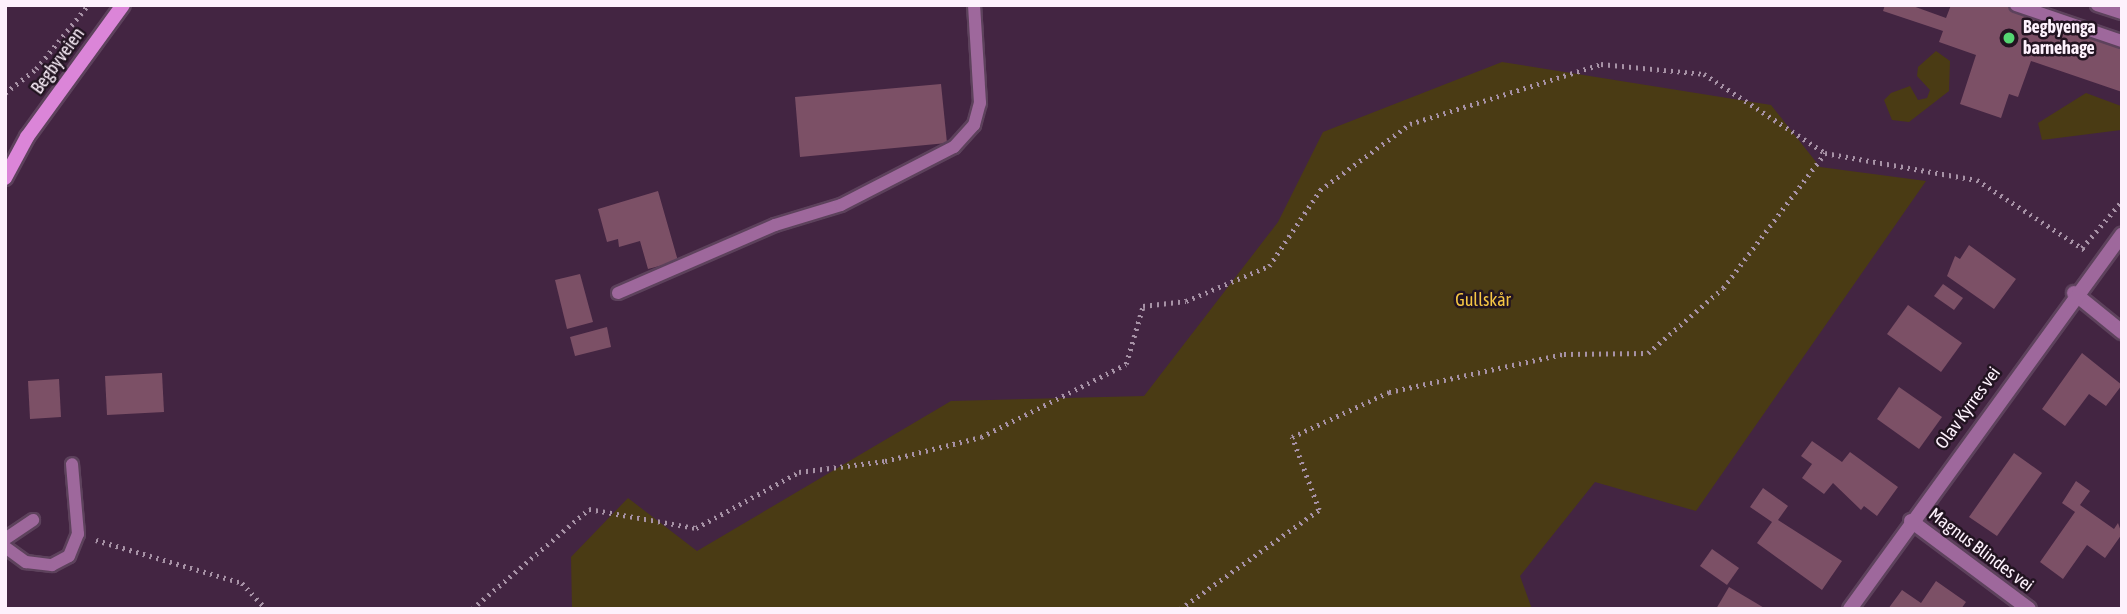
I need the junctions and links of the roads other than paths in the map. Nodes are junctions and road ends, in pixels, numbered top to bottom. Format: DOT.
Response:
graph roads {
  1 [pos="123,5"];
  2 [pos="974,5"];
  3 [pos="2016,5"];
  4 [pos="2097,5"];
  5 [pos="2122,13"];
  6 [pos="2122,41"];
  7 [pos="7,169"];
  8 [pos="2122,234"];
  9 [pos="618,293"];
  10 [pos="2074,293"];
  11 [pos="2122,332"];
  12 [pos="72,464"];
  13 [pos="33,520"];
  14 [pos="1911,522"];
  15 [pos="5,539"];
  16 [pos="5,547"];
  17 [pos="1850,609"];
  18 [pos="2029,609"];
  1 -- 7 [label="main road, Begbyveien"];
  2 -- 9 [label="lane"];
  3 -- 6 [label="lane"];
  4 -- 5 [label="lane"];
  8 -- 10 [label="street, Olav Kyrres vei"];
  10 -- 11 [label="street"];
  10 -- 14 [label="street, Olav Kyrres vei"];
  12 -- 16 [label="lane"];
  13 -- 15 [label="lane"];
  14 -- 17 [label="street, Olav Kyrres vei"];
  14 -- 18 [label="street, Magnus Blindes vei"];
}
